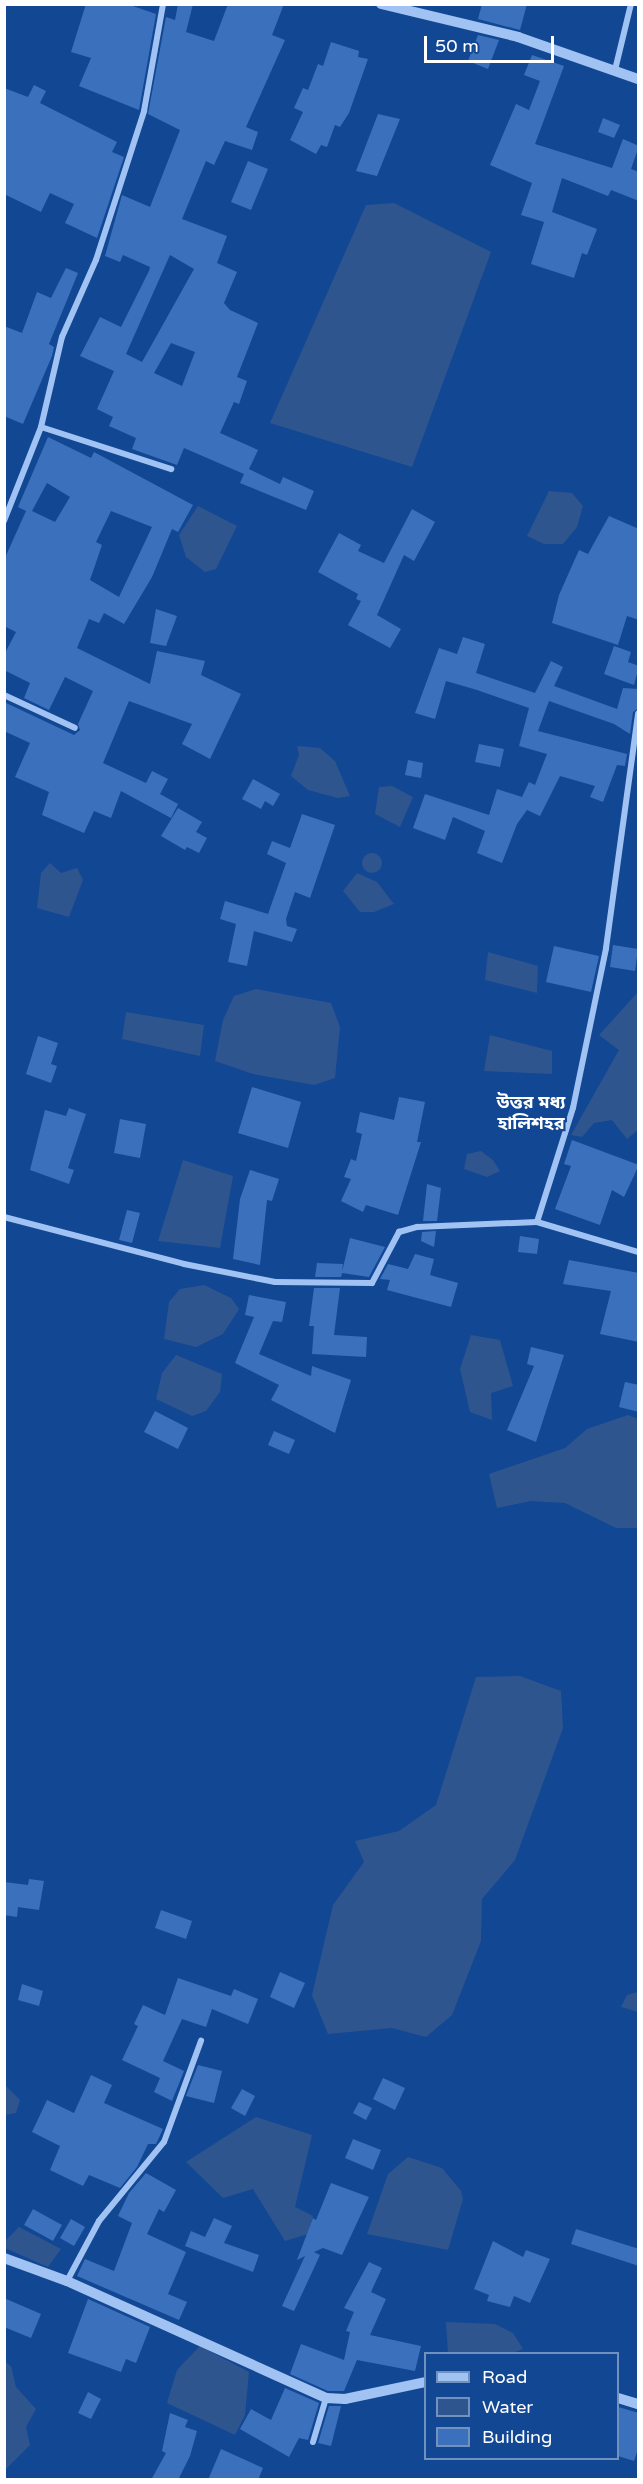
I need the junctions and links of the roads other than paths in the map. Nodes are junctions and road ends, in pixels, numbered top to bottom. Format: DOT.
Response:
graph roads {
  1 [pos="164,4"];
  2 [pos="381,4"];
  3 [pos="631,4"];
  4 [pos="615,70"];
  5 [pos="639,79"];
  6 [pos="41,427"];
  7 [pos="171,469"];
  8 [pos="4,520"];
  9 [pos="4,695"];
  10 [pos="639,713"];
  11 [pos="75,728"];
  12 [pos="4,1217"];
  13 [pos="537,1222"];
  14 [pos="639,1252"];
  15 [pos="201,2041"];
  16 [pos="4,2258"];
  17 [pos="67,2281"];
  18 [pos="424,2382"];
  19 [pos="326,2398"];
  20 [pos="619,2398"];
  21 [pos="639,2404"];
  22 [pos="313,2442"];
  1 -- 6 [label="street"];
  2 -- 4 [label="street"];
  3 -- 4 [label="street"];
  4 -- 5 [label="street"];
  6 -- 7 [label="street"];
  6 -- 8 [label="street"];
  9 -- 11 [label="street"];
  10 -- 13 [label="street"];
  12 -- 13 [label="street"];
  13 -- 14 [label="street"];
  15 -- 17 [label="street"];
  16 -- 17 [label="street"];
  17 -- 19 [label="street"];
  18 -- 19 [label="street"];
  19 -- 22 [label="street"];
  20 -- 21 [label="street"];
}
